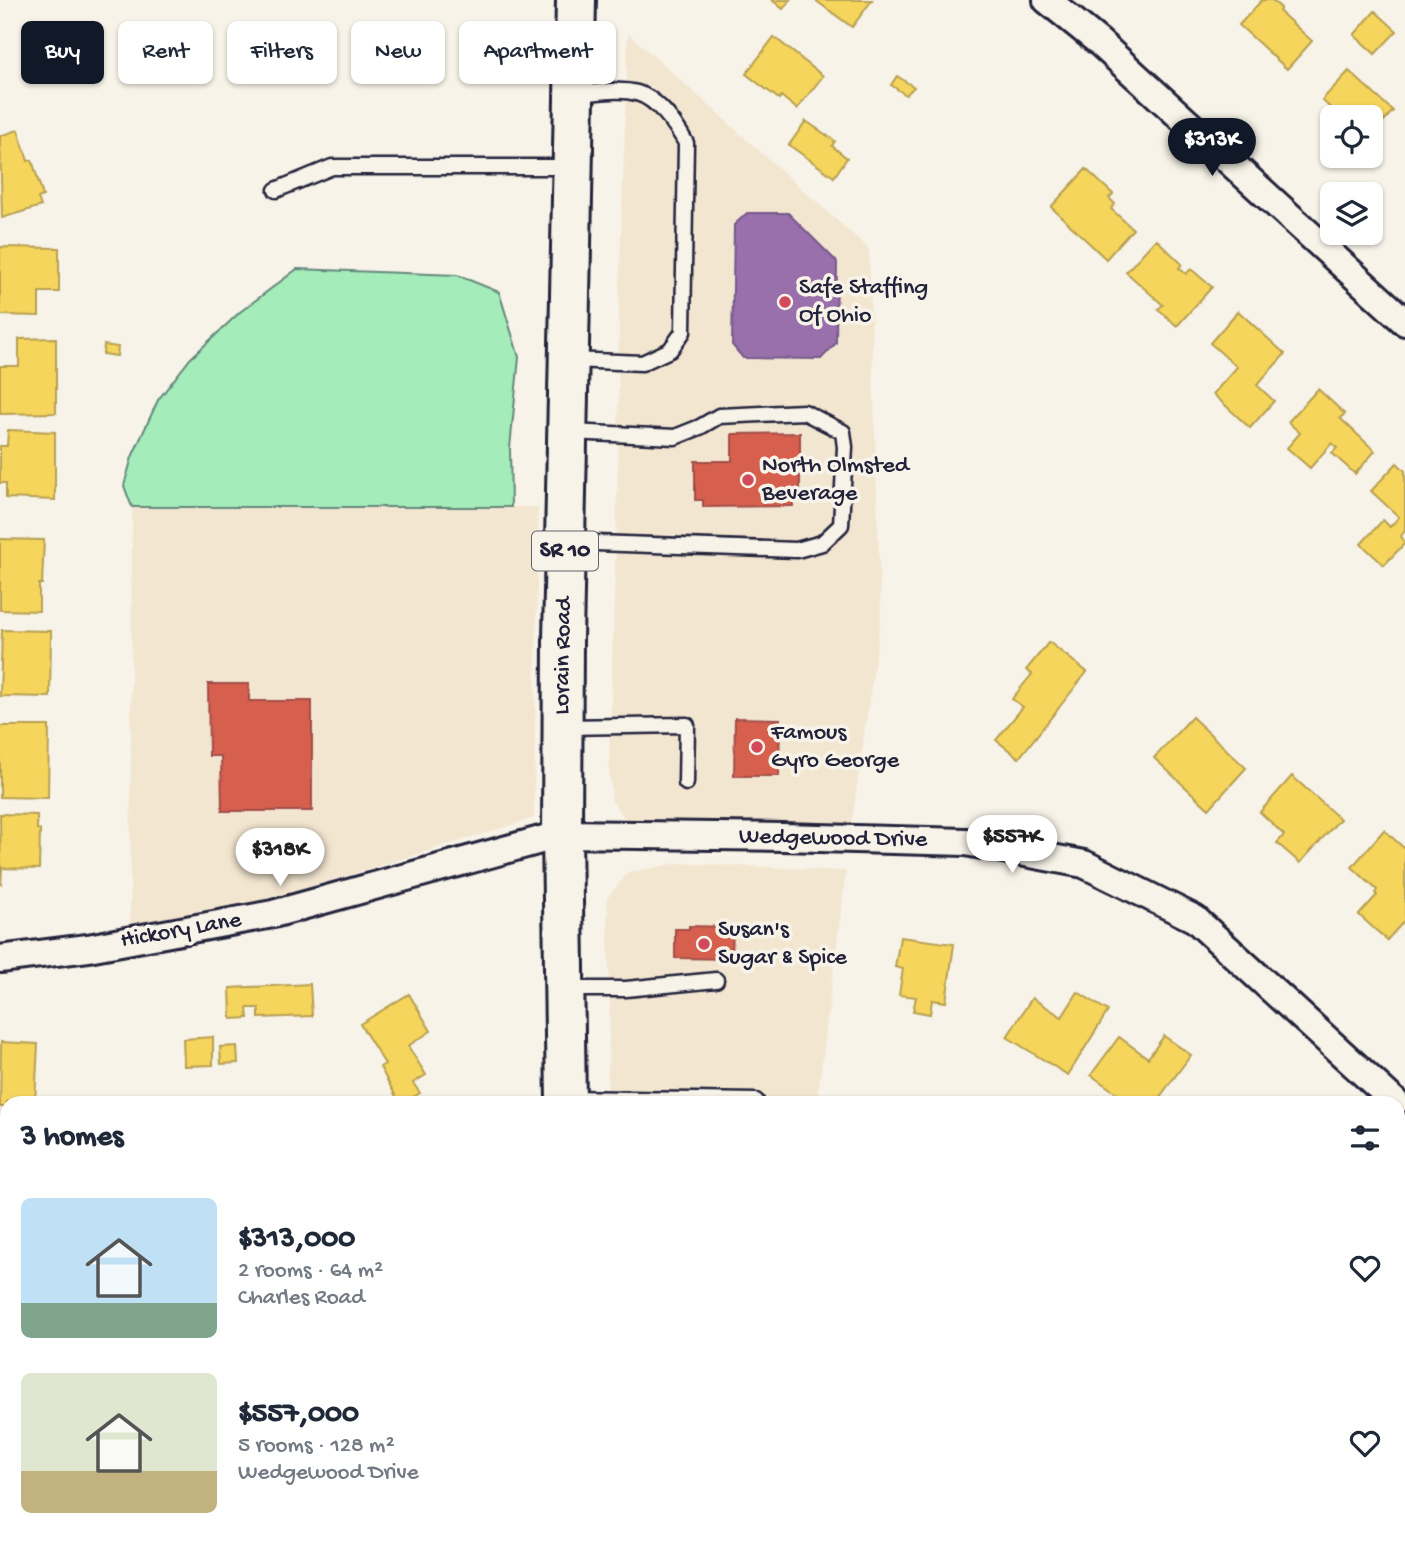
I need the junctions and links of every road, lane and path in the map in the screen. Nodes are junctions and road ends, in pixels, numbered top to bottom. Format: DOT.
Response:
graph roads {
  1 [pos="576,0"];
  2 [pos="1047,0"];
  3 [pos="575,94"];
  4 [pos="573,167"];
  5 [pos="276,190"];
  6 [pos="1405,322"];
  7 [pos="569,359"];
  8 [pos="568,432"];
  9 [pos="565,541"];
  10 [pos="563,727"];
  11 [pos="686,783"];
  12 [pos="562,834"];
  13 [pos="0,960"];
  14 [pos="716,980"];
  15 [pos="564,989"];
  16 [pos="566,1096"];
  17 [pos="1388,1096"];
  1 -- 3 [label="main road, Lorain Road / SR 10"];
  2 -- 6 [label="street"];
  3 -- 4 [label="main road, Lorain Road / SR 10"];
  3 -- 7 [label="lane"];
  4 -- 5 [label="lane"];
  4 -- 7 [label="main road, Lorain Road / SR 10"];
  7 -- 8 [label="main road, Lorain Road / SR 10"];
  8 -- 9 [label="main road, Lorain Road / SR 10"];
  8 -- 9 [label="lane"];
  9 -- 10 [label="main road, Lorain Road / SR 10"];
  10 -- 11 [label="lane"];
  10 -- 12 [label="main road, Lorain Road / SR 10"];
  12 -- 13 [label="street, Hickory Lane"];
  12 -- 15 [label="main road, Lorain Road / SR 10"];
  12 -- 17 [label="street, Wedgewood Drive"];
  14 -- 15 [label="lane"];
  15 -- 16 [label="main road, Lorain Road / SR 10"];
}
